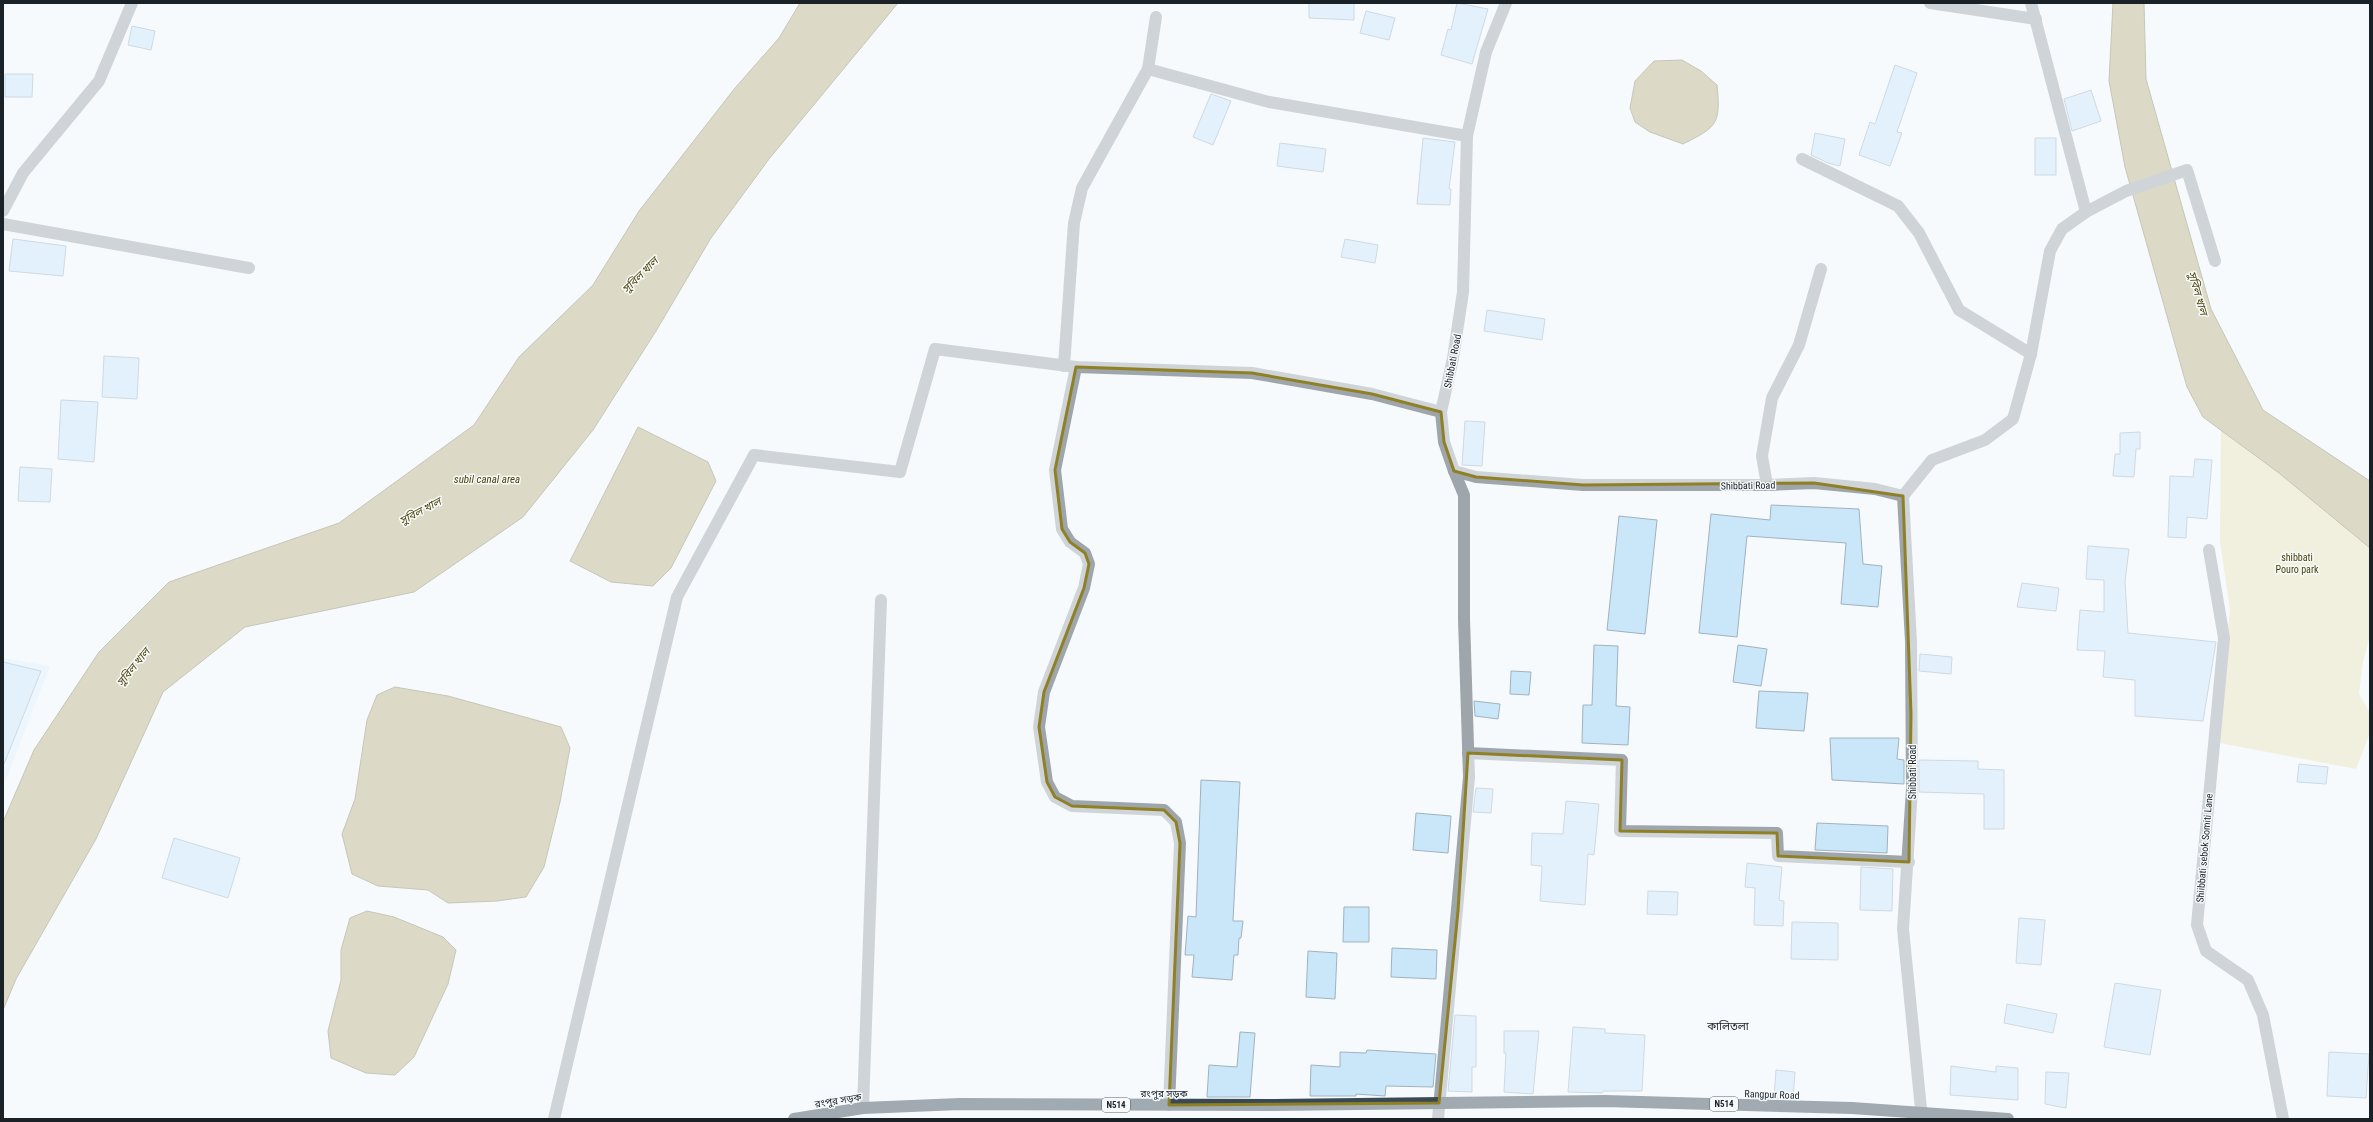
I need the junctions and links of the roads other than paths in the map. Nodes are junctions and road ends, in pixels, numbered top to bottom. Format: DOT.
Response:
graph roads {
  1 [pos="132,3"];
  2 [pos="1506,3"];
  3 [pos="1930,3"];
  4 [pos="2031,3"];
  5 [pos="1156,17"];
  6 [pos="2036,19"];
  7 [pos="1148,68"];
  8 [pos="1467,136"];
  9 [pos="1802,159"];
  10 [pos="3,211"];
  11 [pos="2086,212"];
  12 [pos="3,224"];
  13 [pos="2215,261"];
  14 [pos="249,268"];
  15 [pos="1821,269"];
  16 [pos="2031,354"];
  17 [pos="1070,366"];
  18 [pos="1441,412"];
  19 [pos="1454,471"];
  20 [pos="1767,485"];
  21 [pos="1903,496"];
  22 [pos="2209,550"];
  23 [pos="881,600"];
  24 [pos="1468,753"];
  25 [pos="1909,862"];
  26 [pos="1439,1103"];
  27 [pos="1169,1105"];
  28 [pos="863,1108"];
  29 [pos="1922,1115"];
  30 [pos="554,1119"];
  31 [pos="794,1119"];
  32 [pos="1438,1119"];
  33 [pos="2008,1119"];
  34 [pos="2283,1119"];
  1 -- 10 [label="street"];
  2 -- 8 [label="street, Shibbati Road"];
  3 -- 6 [label="street"];
  4 -- 6 [label="street"];
  5 -- 7 [label="street"];
  6 -- 11 [label="street"];
  7 -- 8 [label="street"];
  7 -- 17 [label="street"];
  8 -- 18 [label="street, Shibbati Road"];
  9 -- 16 [label="street"];
  11 -- 13 [label="street"];
  11 -- 16 [label="street"];
  12 -- 14 [label="street"];
  15 -- 20 [label="street"];
  16 -- 21 [label="street"];
  17 -- 18 [label="street"];
  17 -- 27 [label="street"];
  17 -- 30 [label="street"];
  18 -- 19 [label="street, Shibbati Road"];
  19 -- 20 [label="street, Shibbati Road"];
  19 -- 24 [label="street"];
  20 -- 21 [label="street, Shibbati Road"];
  21 -- 25 [label="street, Shibbati Road"];
  22 -- 34 [label="street, Shiibbati sebok Somiti Lane"];
  23 -- 28 [label="street"];
  24 -- 25 [label="street"];
  24 -- 26 [label="street"];
  25 -- 29 [label="street, Shibbati Road"];
  26 -- 27 [label="highway, রংপুর সড়ক / N514"];
  26 -- 29 [label="highway, Rangpur Road / N514"];
  26 -- 32 [label="street"];
  27 -- 28 [label="highway, রংপুর সড়ক / N514"];
  28 -- 31 [label="highway, রংপুর সড়ক / N514"];
  29 -- 33 [label="highway, Rangpur Road / N514"];
}
